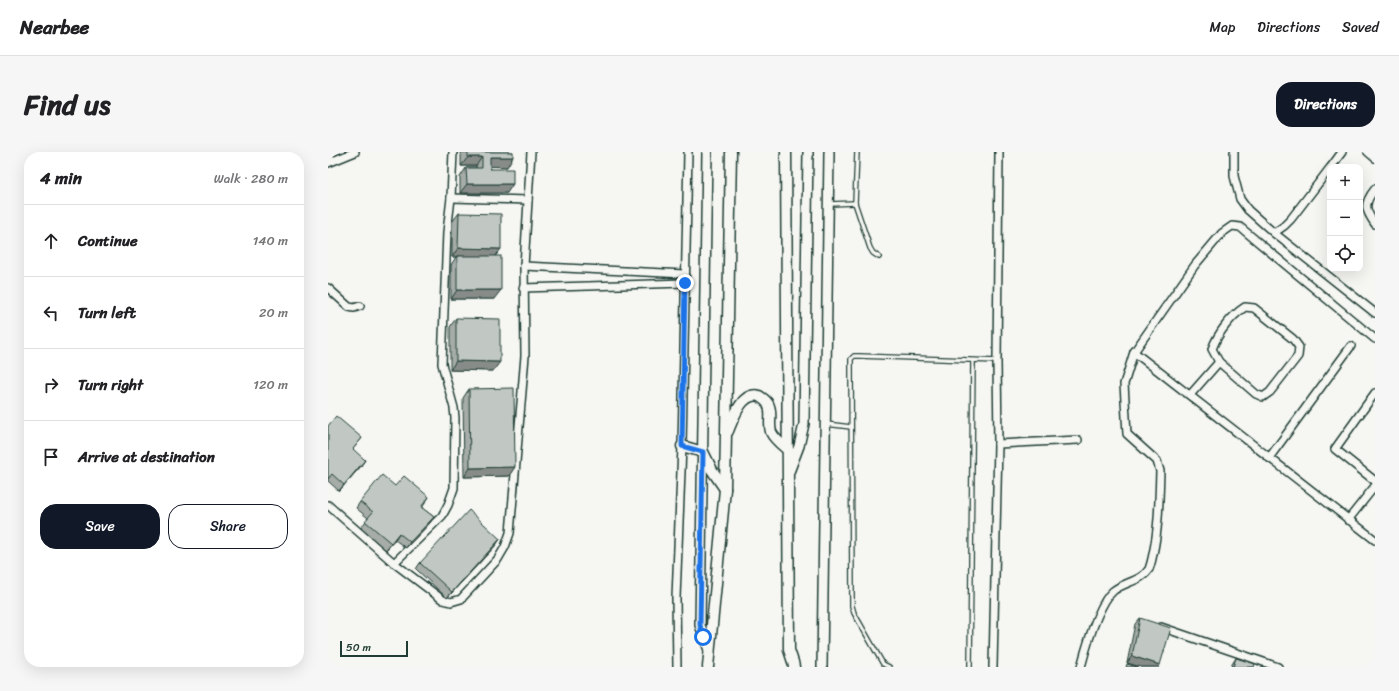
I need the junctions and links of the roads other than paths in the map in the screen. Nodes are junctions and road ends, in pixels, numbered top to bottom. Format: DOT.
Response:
graph roads {
  1 [pos="355,152"];
  2 [pos="453,152"];
  3 [pos="531,152"];
  4 [pos="688,152"];
  5 [pos="707,152"];
  6 [pos="731,152"];
  7 [pos="786,152"];
  8 [pos="808,152"];
  9 [pos="829,152"];
  10 [pos="857,152"];
  11 [pos="998,152"];
  12 [pos="1234,152"];
  13 [pos="1342,152"];
  14 [pos="1368,152"];
  15 [pos="1375,158"];
  16 [pos="328,163"];
  17 [pos="1332,164"];
  18 [pos="1327,171"];
  19 [pos="1375,189"];
  20 [pos="451,198"];
  21 [pos="528,200"];
  22 [pos="855,203"];
  23 [pos="828,204"];
  24 [pos="1375,224"];
  25 [pos="1274,232"];
  26 [pos="879,256"];
  27 [pos="524,266"];
  28 [pos="686,274"];
  29 [pos="685,283"];
  30 [pos="328,288"];
  31 [pos="523,288"];
  32 [pos="360,306"];
  33 [pos="1375,313"];
  34 [pos="1375,339"];
  35 [pos="1351,346"];
  36 [pos="1134,352"];
  37 [pos="973,361"];
  38 [pos="996,361"];
  39 [pos="1219,362"];
  40 [pos="1375,393"];
  41 [pos="1190,394"];
  42 [pos="826,424"];
  43 [pos="851,427"];
  44 [pos="726,438"];
  45 [pos="1078,440"];
  46 [pos="998,444"];
  47 [pos="682,446"];
  48 [pos="788,450"];
  49 [pos="703,452"];
  50 [pos="1269,458"];
  51 [pos="788,474"];
  52 [pos="1375,481"];
  53 [pos="1375,486"];
  54 [pos="725,489"];
  55 [pos="328,505"];
  56 [pos="1348,520"];
  57 [pos="1375,540"];
  58 [pos="394,563"];
  59 [pos="1157,626"];
  60 [pos="710,653"];
  61 [pos="795,665"];
  62 [pos="677,667"];
  63 [pos="708,667"];
  64 [pos="822,667"];
  65 [pos="889,667"];
  66 [pos="970,667"];
  67 [pos="993,667"];
  68 [pos="1081,667"];
  69 [pos="1278,667"];
  1 -- 16 [label="street"];
  2 -- 20 [label="street"];
  3 -- 21 [label="street"];
  4 -- 28 [label="street"];
  5 -- 49 [label="street"];
  6 -- 44 [label="main road"];
  7 -- 48 [label="main road"];
  8 -- 51 [label="street"];
  9 -- 23 [label="street"];
  10 -- 22 [label="lane"];
  11 -- 38 [label="street"];
  12 -- 25 [label="street"];
  13 -- 17 [label="street"];
  14 -- 15 [label="street"];
  18 -- 25 [label="street"];
  19 -- 24 [label="street"];
  20 -- 21 [label="street"];
  20 -- 58 [label="street"];
  21 -- 27 [label="street"];
  22 -- 23 [label="lane"];
  22 -- 26 [label="lane"];
  23 -- 42 [label="street"];
  25 -- 33 [label="street"];
  27 -- 28 [label="street"];
  27 -- 31 [label="street"];
  28 -- 29 [label="street"];
  29 -- 31 [label="street"];
  29 -- 47 [label="street"];
  30 -- 32 [label="street"];
  31 -- 58 [label="street"];
  34 -- 36 [label="street"];
  35 -- 50 [label="street"];
  36 -- 41 [label="street"];
  36 -- 68 [label="street"];
  37 -- 38 [label="lane"];
  37 -- 43 [label="lane"];
  37 -- 66 [label="lane"];
  38 -- 46 [label="street"];
  39 -- 39 [label="street"];
  39 -- 41 [label="street"];
  40 -- 52 [label="street"];
  41 -- 50 [label="street"];
  42 -- 43 [label="lane"];
  42 -- 64 [label="street"];
  43 -- 65 [label="lane"];
  44 -- 48 [label="main road"];
  44 -- 54 [label="main road"];
  45 -- 46 [label="street"];
  46 -- 67 [label="street"];
  47 -- 49 [label="main road"];
  47 -- 62 [label="street"];
  48 -- 51 [label="main road"];
  49 -- 54 [label="main road"];
  49 -- 60 [label="street"];
  50 -- 56 [label="street"];
  51 -- 61 [label="main road"];
  53 -- 56 [label="street"];
  54 -- 60 [label="main road"];
  55 -- 58 [label="street"];
  56 -- 57 [label="street"];
  59 -- 69 [label="street"];
  60 -- 63 [label="main road"];
}
